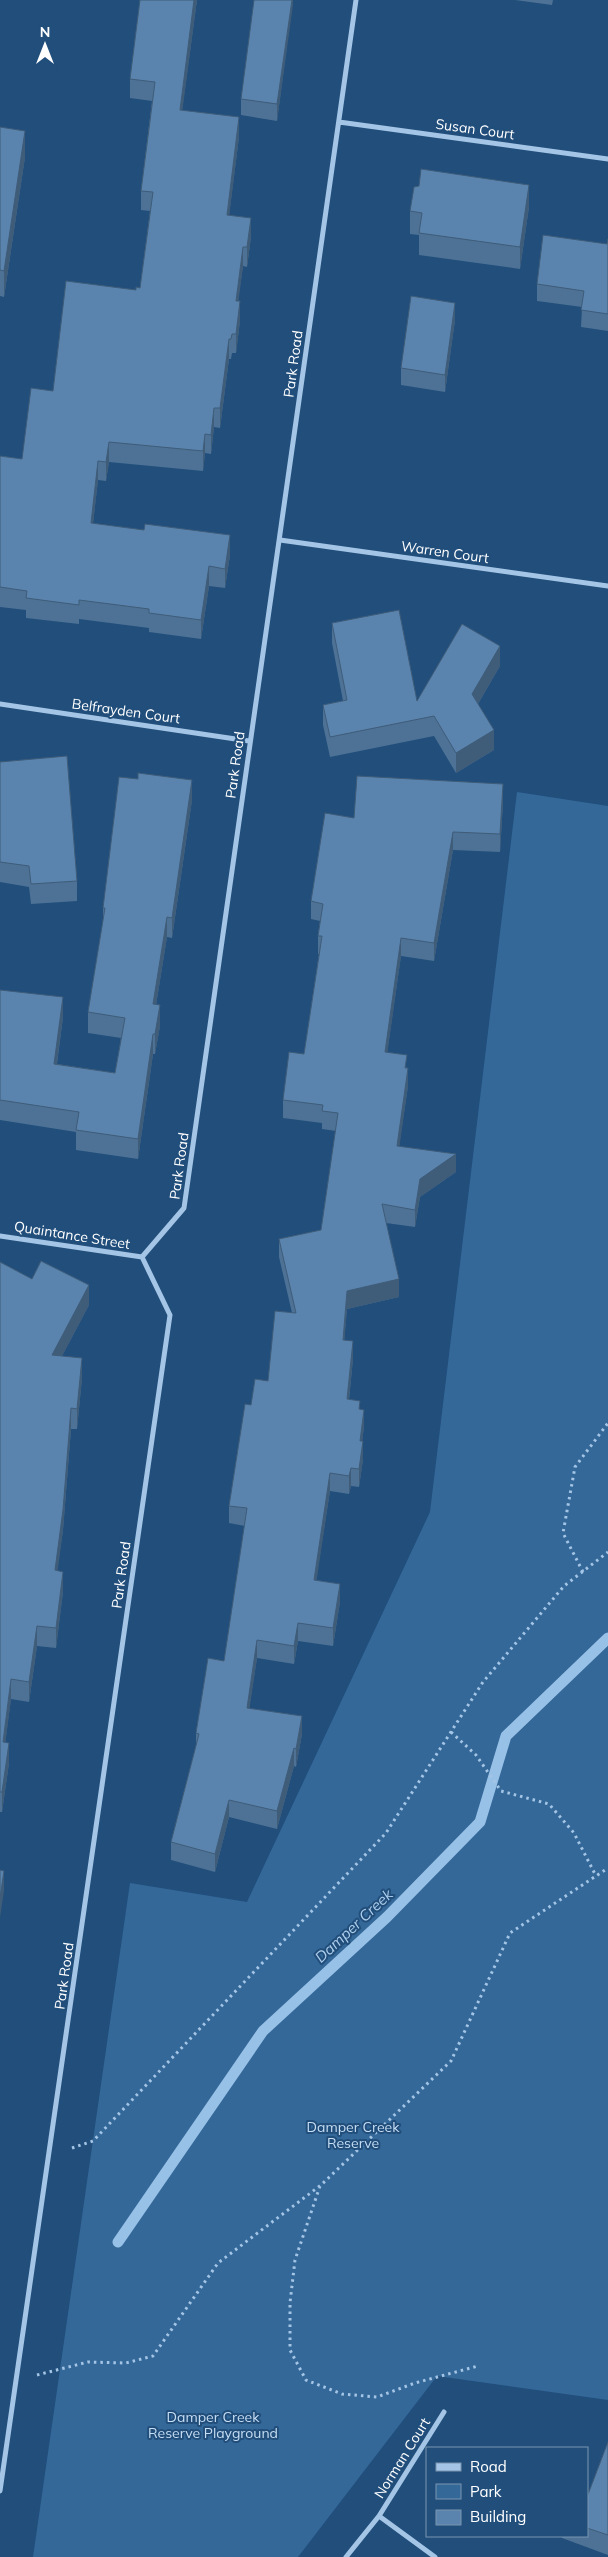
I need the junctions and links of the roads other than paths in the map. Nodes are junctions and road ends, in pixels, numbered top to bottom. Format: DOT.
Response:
graph roads {
  1 [pos="356,0"];
  2 [pos="339,122"];
  3 [pos="608,159"];
  4 [pos="280,540"];
  5 [pos="608,586"];
  6 [pos="0,704"];
  7 [pos="249,741"];
  8 [pos="0,1236"];
  9 [pos="142,1257"];
  10 [pos="444,2412"];
  11 [pos="0,2491"];
  12 [pos="379,2516"];
  13 [pos="346,2557"];
  14 [pos="435,2557"];
  1 -- 2 [label="street, Park Road"];
  2 -- 3 [label="street, Susan Court"];
  2 -- 4 [label="street, Park Road"];
  4 -- 5 [label="street, Warren Court"];
  4 -- 7 [label="street, Park Road"];
  6 -- 7 [label="street, Belfrayden Court"];
  7 -- 9 [label="street, Park Road"];
  8 -- 9 [label="street, Quaintance Street"];
  9 -- 11 [label="street, Park Road"];
  10 -- 12 [label="street, Norman Court"];
  12 -- 13 [label="street, Norman Court"];
  12 -- 14 [label="street, Norman Court"];
}
